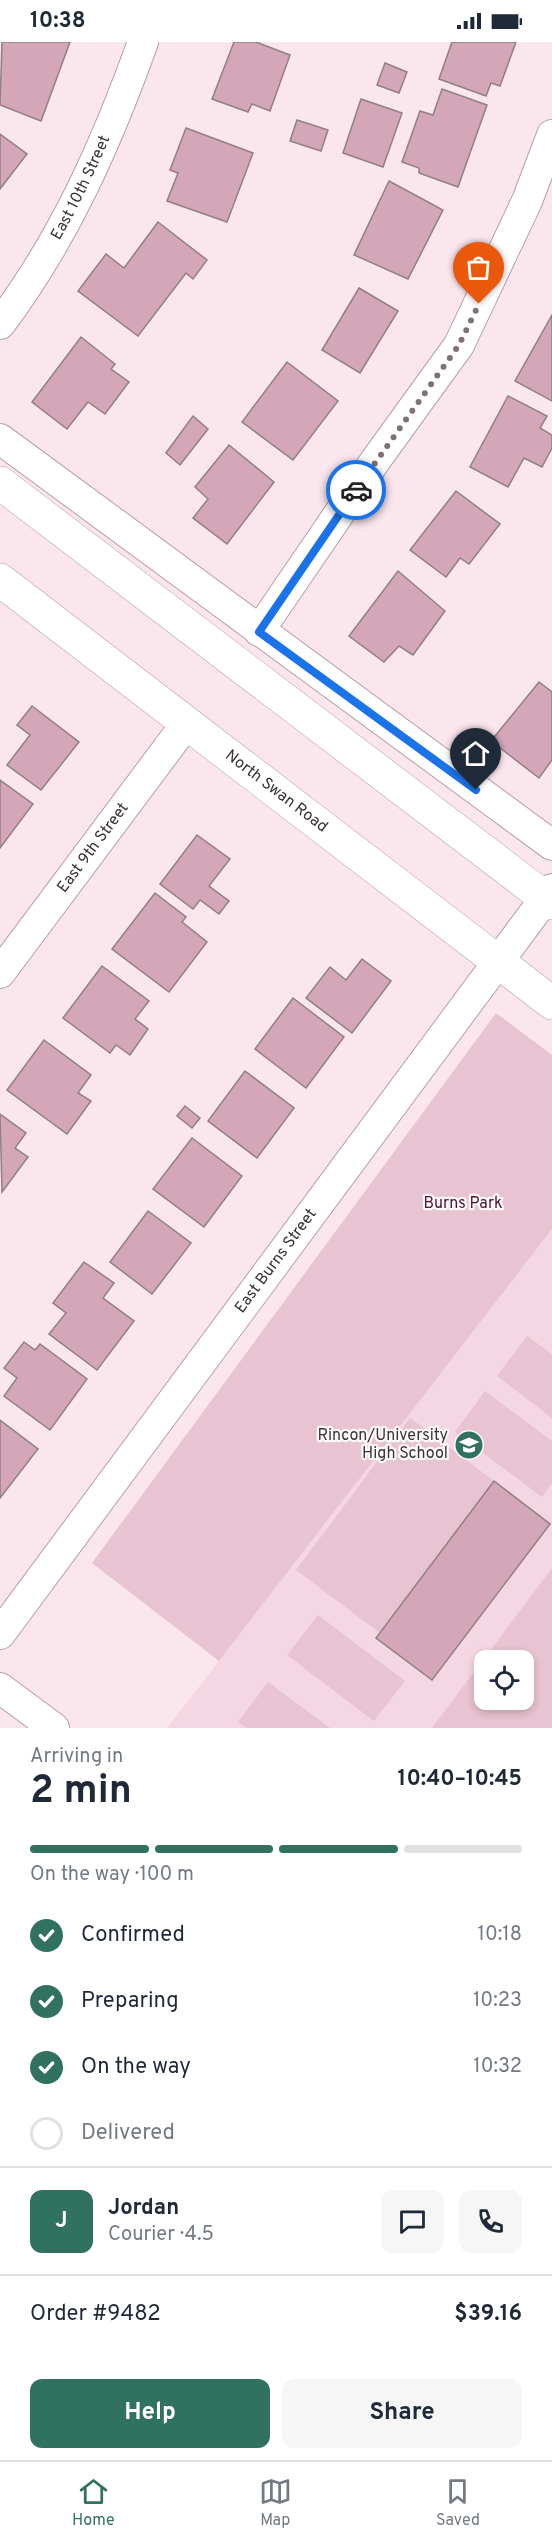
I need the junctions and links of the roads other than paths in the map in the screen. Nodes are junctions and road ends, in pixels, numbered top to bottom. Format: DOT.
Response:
graph roads {
  1 [pos="143,42"];
  2 [pos="552,135"];
  3 [pos="0,324"];
  4 [pos="0,439"];
  5 [pos="0,483"];
  6 [pos="0,580"];
  7 [pos="259,632"];
  8 [pos="186,724"];
  9 [pos="552,845"];
  10 [pos="550,897"];
  11 [pos="498,962"];
  12 [pos="0,973"];
  13 [pos="552,1003"];
  14 [pos="0,1634"];
  15 [pos="0,1688"];
  16 [pos="54,1728"];
  1 -- 3 [label="street, East 10th Street"];
  2 -- 7 [label="street"];
  4 -- 7 [label="street"];
  5 -- 10 [label="main road"];
  6 -- 8 [label="main road, North Swan Road"];
  7 -- 9 [label="street"];
  8 -- 11 [label="main road, North Swan Road"];
  8 -- 12 [label="street, East 9th Street"];
  10 -- 11 [label="street, East Burns Street"];
  11 -- 13 [label="main road, North Swan Road"];
  11 -- 14 [label="street, East Burns Street"];
  15 -- 16 [label="street"];
}
